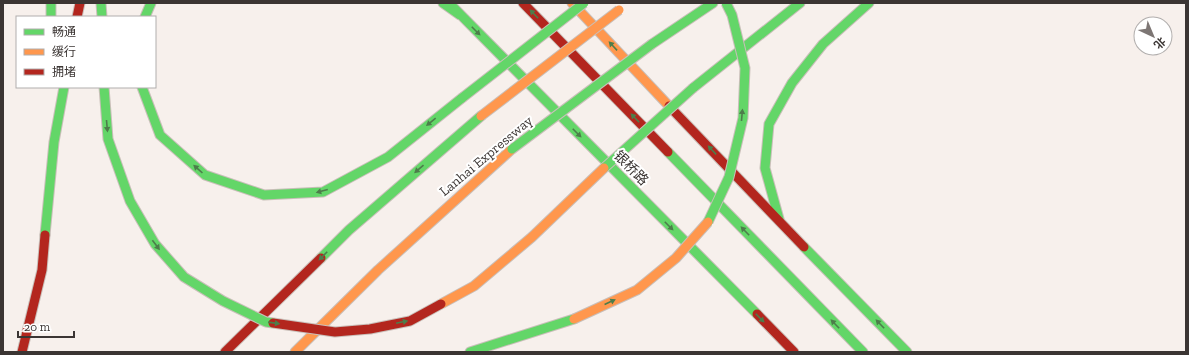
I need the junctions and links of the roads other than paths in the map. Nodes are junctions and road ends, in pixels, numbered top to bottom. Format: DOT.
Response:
graph roads {
  1 [pos="51,3"];
  2 [pos="80,3"];
  3 [pos="101,3"];
  4 [pos="151,3"];
  5 [pos="443,3"];
  6 [pos="449,3"];
  7 [pos="523,3"];
  8 [pos="572,3"];
  9 [pos="584,3"];
  10 [pos="713,3"];
  11 [pos="726,3"];
  12 [pos="800,3"];
  13 [pos="869,3"];
  14 [pos="622,8"];
  15 [pos="460,15"];
  16 [pos="51,16"];
  17 [pos="77,16"];
  18 [pos="102,16"];
  19 [pos="145,16"];
  20 [pos="64,88"];
  21 [pos="104,88"];
  22 [pos="142,88"];
  23 [pos="53,95"];
  24 [pos="54,142"];
  25 [pos="780,222"];
  26 [pos="22,352"];
  27 [pos="225,352"];
  28 [pos="295,352"];
  29 [pos="470,352"];
  30 [pos="794,352"];
  31 [pos="863,352"];
  32 [pos="907,352"];
  1 -- 16 [label="main road"];
  2 -- 17 [label="main road"];
  3 -- 18 [label="main road"];
  4 -- 19 [label="main road"];
  5 -- 15 [label="main road"];
  6 -- 15 [label="main road, 银桥路"];
  31 -- 7 [label="main road, one-way"];
  25 -- 8 [label="main road, one-way"];
  9 -- 22 [label="main road, one-way, bridge"];
  10 -- 28 [label="main road, Lanhai Expressway, bridge"];
  29 -- 11 [label="main road, one-way, bridge"];
  21 -- 12 [label="main road, one-way, bridge"];
  13 -- 25 [label="main road"];
  14 -- 27 [label="main road, one-way, bridge"];
  15 -- 30 [label="main road, 银桥路, one-way"];
  20 -- 24 [label="main road"];
  23 -- 24 [label="main road"];
  24 -- 26 [label="main road"];
  32 -- 25 [label="main road, one-way"];
}
